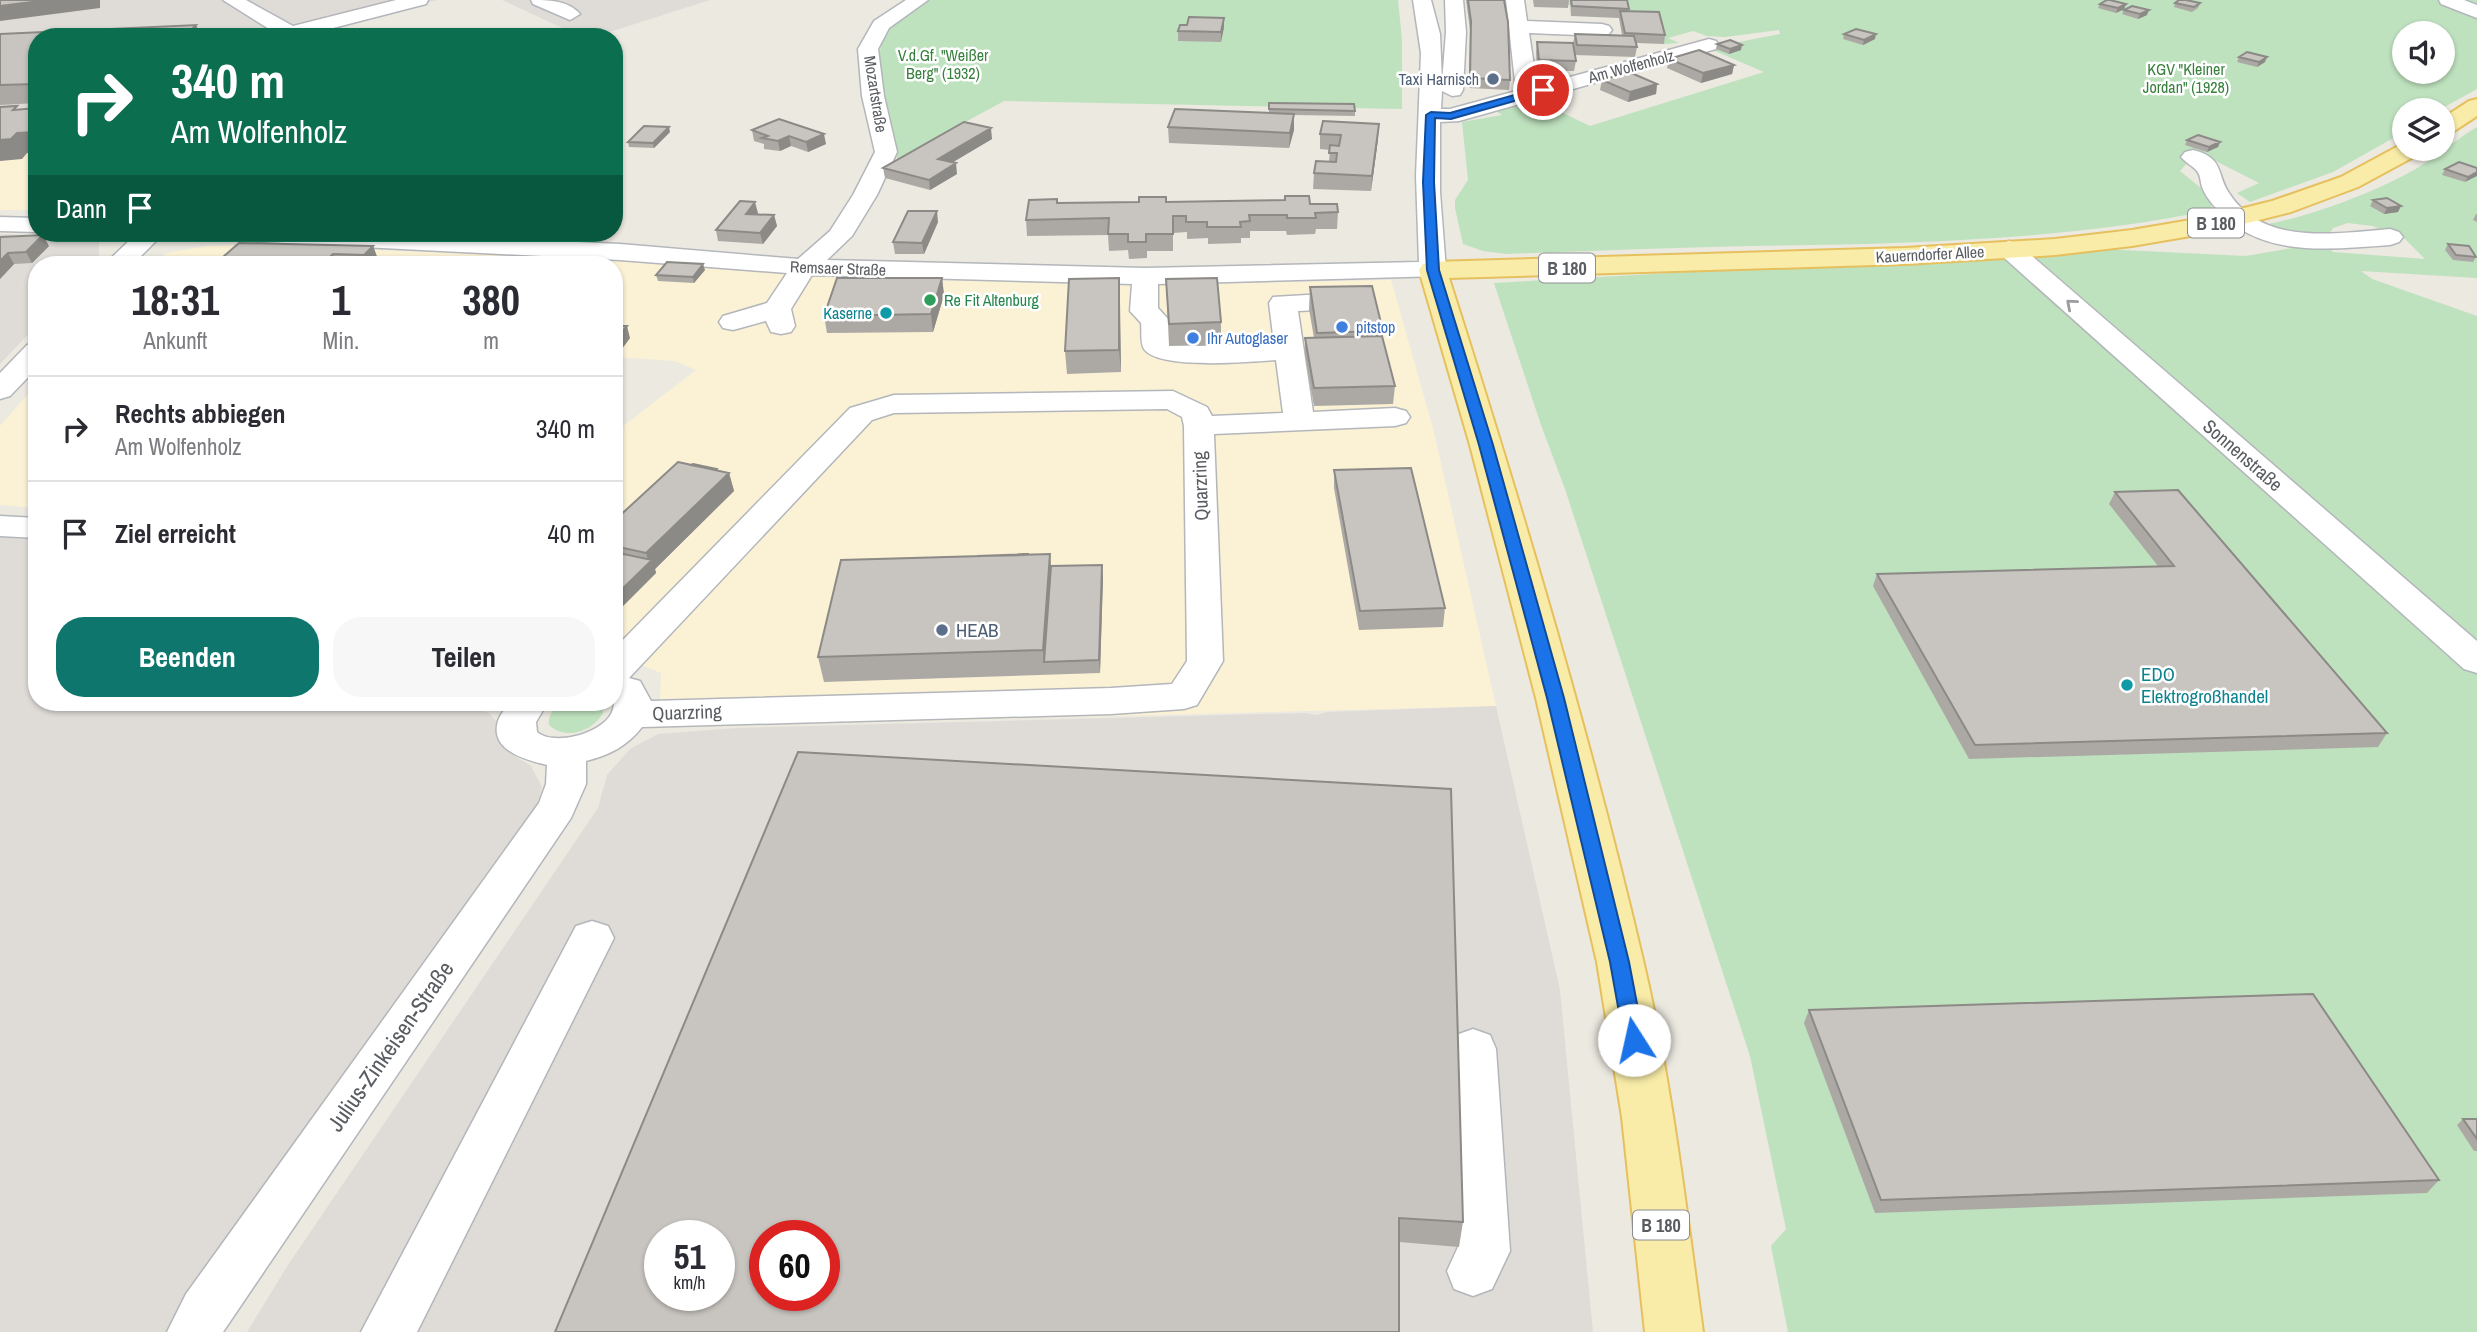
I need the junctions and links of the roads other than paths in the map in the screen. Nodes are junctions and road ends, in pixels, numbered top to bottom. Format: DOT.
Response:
graph roads {
  1 [pos="232,0"];
  2 [pos="419,0"];
  3 [pos="540,0"];
  4 [pos="919,0"];
  5 [pos="1422,0"];
  6 [pos="1454,0"];
  7 [pos="1515,0"];
  8 [pos="2448,0"];
  9 [pos="2477,12"];
  10 [pos="570,14"];
  11 [pos="1518,27"];
  12 [pos="281,28"];
  13 [pos="318,28"];
  14 [pos="1602,30"];
  15 [pos="1709,45"];
  16 [pos="1527,94"];
  17 [pos="2477,106"];
  18 [pos="1441,116"];
  19 [pos="2455,120"];
  20 [pos="2193,158"];
  21 [pos="2392,159"];
  22 [pos="2239,218"];
  23 [pos="0,224"];
  24 [pos="28,225"];
  25 [pos="2390,237"];
  26 [pos="141,242"];
  27 [pos="422,242"];
  28 [pos="2009,249"];
  29 [pos="126,256"];
  30 [pos="804,267"];
  31 [pos="1433,270"];
  32 [pos="1145,276"];
  33 [pos="1365,300"];
  34 [pos="733,323"];
  35 [pos="1290,351"];
  36 [pos="28,360"];
  37 [pos="0,390"];
  38 [pos="1395,417"];
  39 [pos="1300,421"];
  40 [pos="1199,426"];
  41 [pos="0,526"];
  42 [pos="28,528"];
  43 [pos="2477,661"];
  44 [pos="623,662"];
  45 [pos="623,698"];
  46 [pos="521,711"];
  47 [pos="567,753"];
  48 [pos="592,937"];
  49 [pos="1473,1049"];
  50 [pos="1473,1271"];
  51 [pos="194,1332"];
  52 [pos="388,1332"];
  53 [pos="1674,1332"];
  1 -- 12 [label="street"];
  2 -- 13 [label="street"];
  3 -- 10 [label="street"];
  4 -- 30 [label="street, Mozartstraße"];
  5 -- 18 [label="street"];
  6 -- 18 [label="street"];
  7 -- 11 [label="street"];
  8 -- 9 [label="street"];
  11 -- 14 [label="street"];
  11 -- 16 [label="street"];
  15 -- 16 [label="street, Am Wolfenholz"];
  16 -- 18 [label="street, Am Wolfenholz"];
  17 -- 19 [label="main road"];
  18 -- 31 [label="street"];
  20 -- 22 [label="street"];
  21 -- 22 [label="main road, Kauerndorfer Allee / B 180"];
  22 -- 25 [label="street"];
  22 -- 28 [label="main road, Kauerndorfer Allee / B 180"];
  23 -- 24 [label="street"];
  26 -- 29 [label="street"];
  27 -- 30 [label="street, Remsaer Straße"];
  28 -- 31 [label="main road, Kauerndorfer Allee / B 180"];
  43 -- 28 [label="street, Sonnenstraße, one-way"];
  30 -- 32 [label="street, Remsaer Straße"];
  30 -- 34 [label="street, Mozartstraße"];
  31 -- 32 [label="street, Remsaer Straße"];
  31 -- 53 [label="main road, B 180"];
  32 -- 35 [label="street"];
  33 -- 35 [label="street"];
  35 -- 39 [label="street"];
  36 -- 37 [label="street"];
  38 -- 39 [label="street"];
  39 -- 40 [label="street"];
  40 -- 44 [label="street, Quarzring"];
  40 -- 45 [label="street, Quarzring"];
  41 -- 42 [label="street"];
  45 -- 47 [label="street"];
  46 -- 47 [label="street"];
  47 -- 51 [label="street, Julius-Zinkeisen-Straße"];
  48 -- 52 [label="street"];
  49 -- 50 [label="street"];
}
